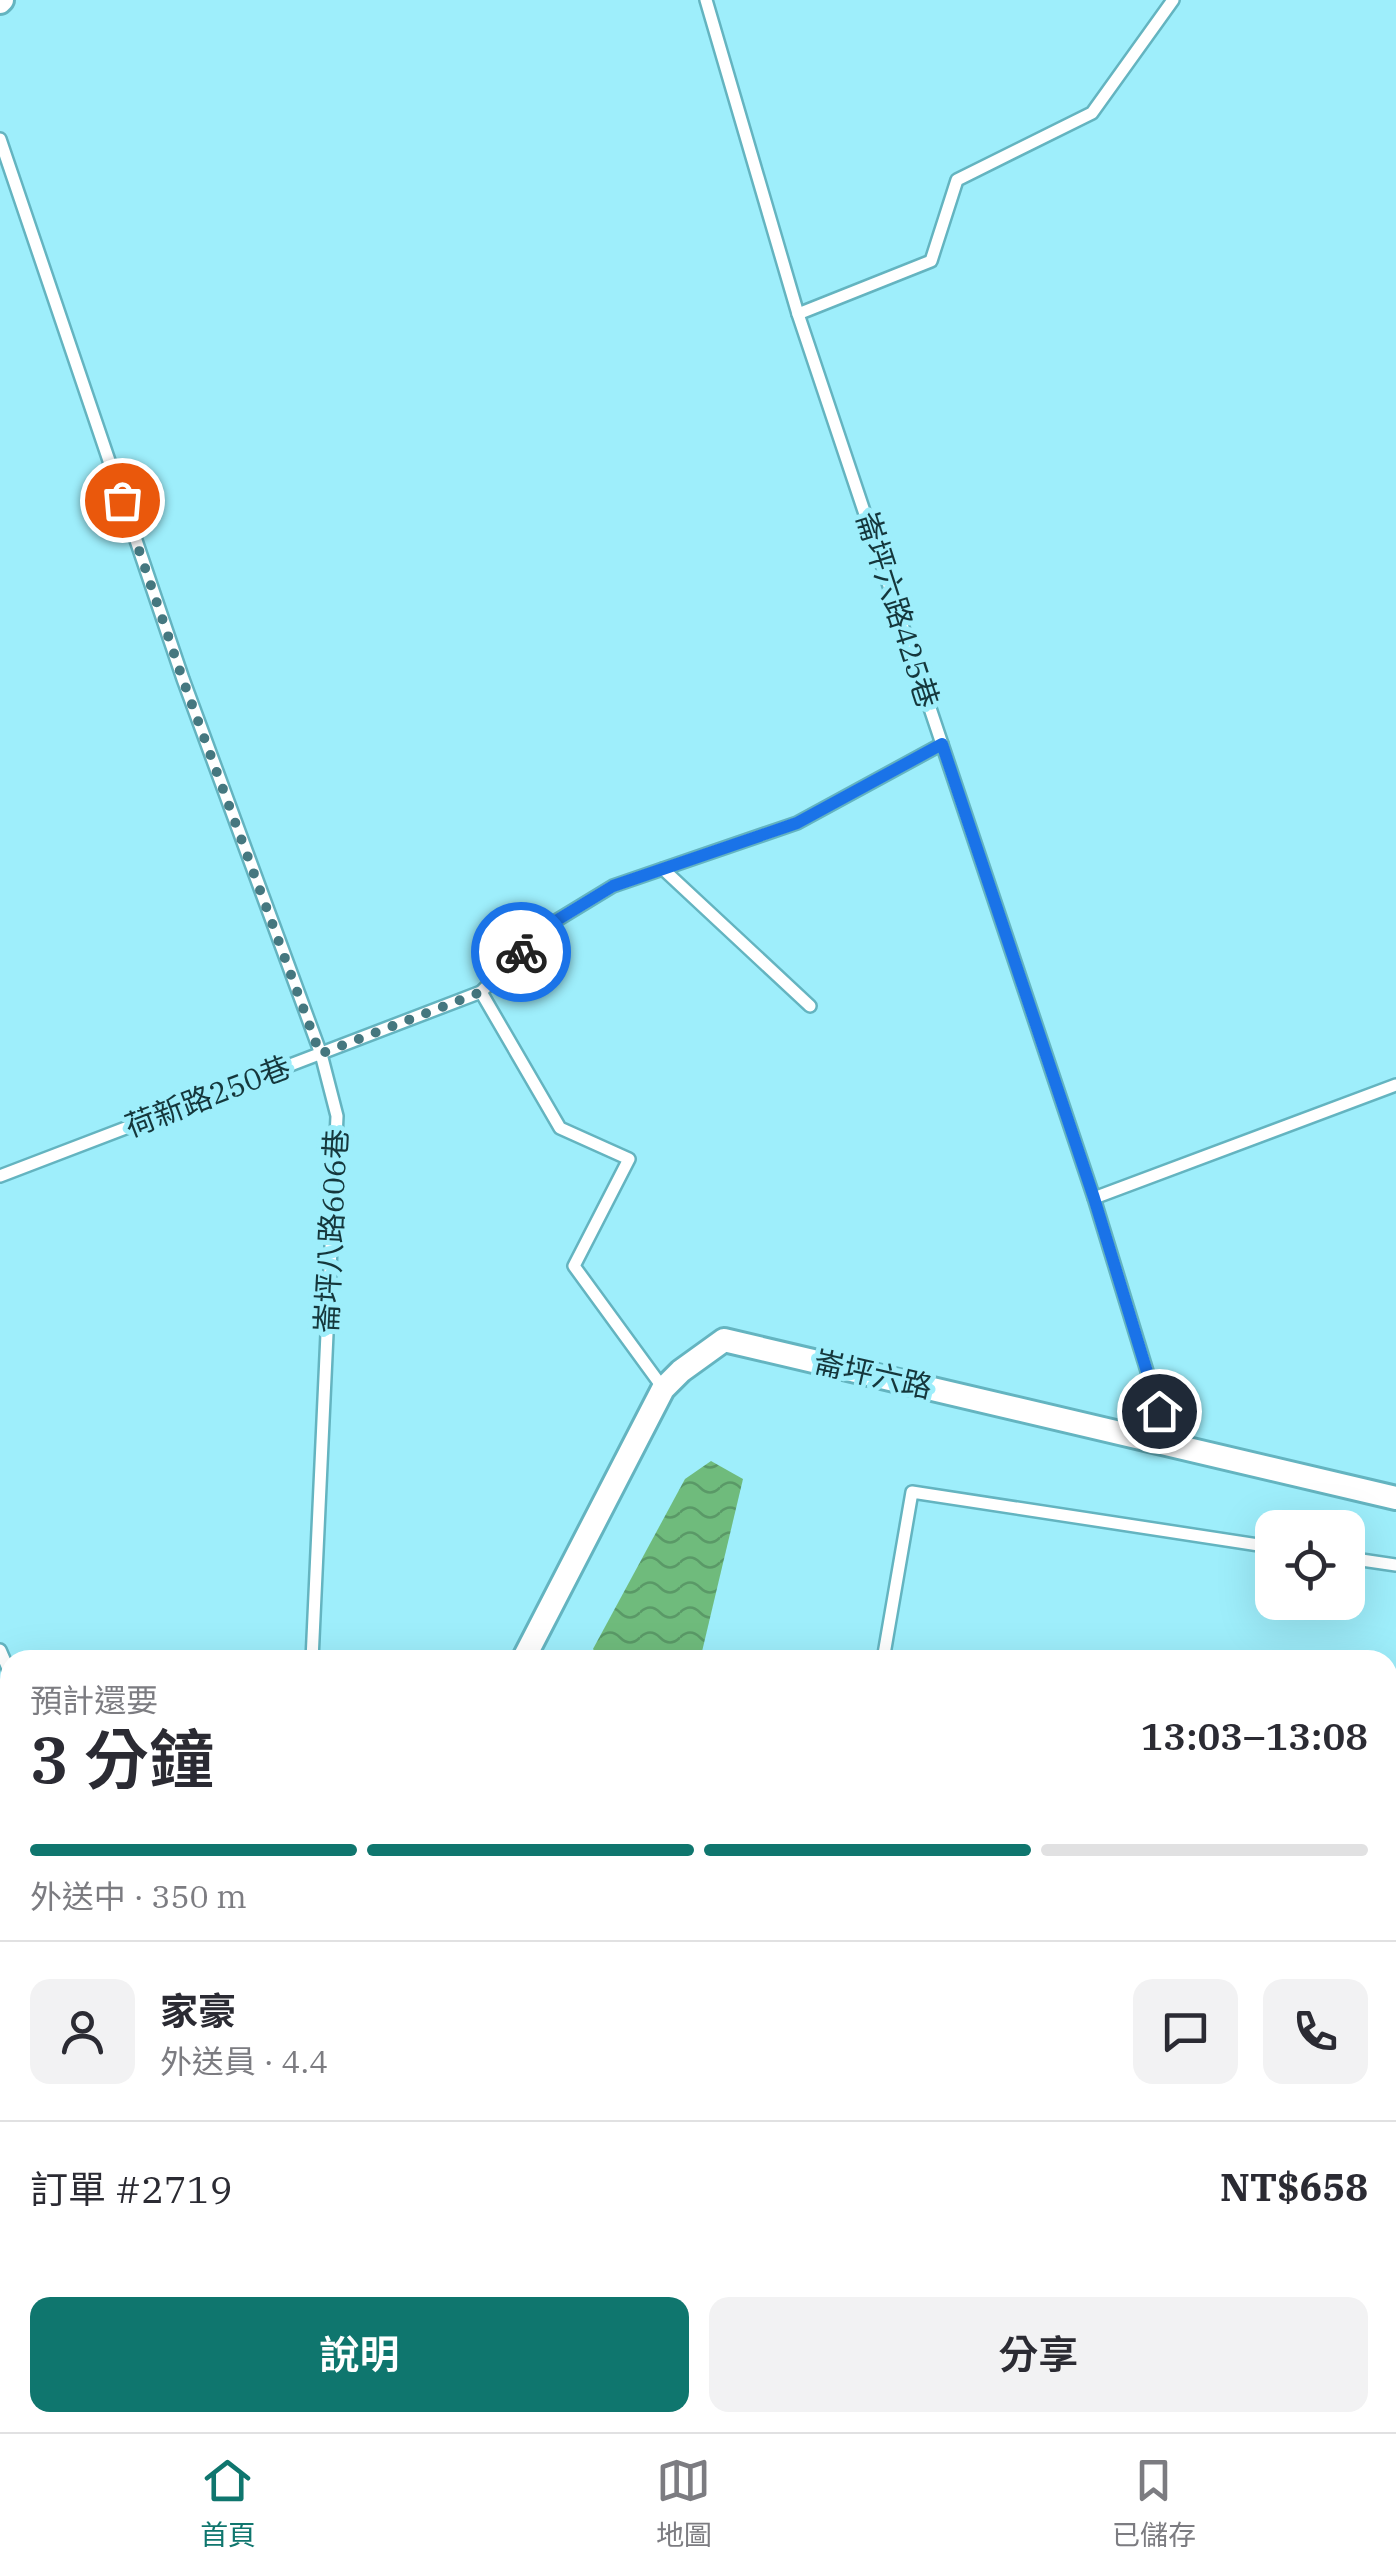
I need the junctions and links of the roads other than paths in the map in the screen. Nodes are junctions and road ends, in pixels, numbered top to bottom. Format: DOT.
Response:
graph roads {
  1 [pos="706,0"];
  2 [pos="1173,0"];
  3 [pos="0,139"];
  4 [pos="798,314"];
  5 [pos="942,744"];
  6 [pos="664,868"];
  7 [pos="481,992"];
  8 [pos="810,1006"];
  9 [pos="320,1054"];
  10 [pos="1396,1086"];
  11 [pos="0,1176"];
  12 [pos="1094,1198"];
  13 [pos="664,1389"];
  14 [pos="1170,1446"];
  15 [pos="1396,1498"];
  16 [pos="1255,1543"];
  17 [pos="1365,1560"];
  18 [pos="1396,1565"];
  19 [pos="312,1650"];
  20 [pos="527,1650"];
  21 [pos="885,1650"];
  1 -- 4 [label="lane, 崙坪六路425巷"];
  2 -- 4 [label="lane"];
  3 -- 9 [label="lane, 崙坪八路606巷"];
  4 -- 5 [label="lane, 崙坪六路425巷"];
  5 -- 6 [label="lane, 荷新路250巷"];
  5 -- 12 [label="lane, 崙坪六路425巷"];
  6 -- 7 [label="lane, 荷新路250巷"];
  6 -- 8 [label="lane"];
  7 -- 9 [label="lane, 荷新路250巷"];
  7 -- 13 [label="lane"];
  9 -- 11 [label="lane, 荷新路250巷"];
  9 -- 19 [label="lane, 崙坪八路606巷"];
  10 -- 12 [label="lane"];
  12 -- 14 [label="lane, 崙坪六路425巷"];
  13 -- 14 [label="street, 崙坪六路"];
  13 -- 20 [label="street, 崙坪六路"];
  14 -- 15 [label="street, 崙坪六路"];
  16 -- 21 [label="lane"];
  17 -- 18 [label="lane"];
}
